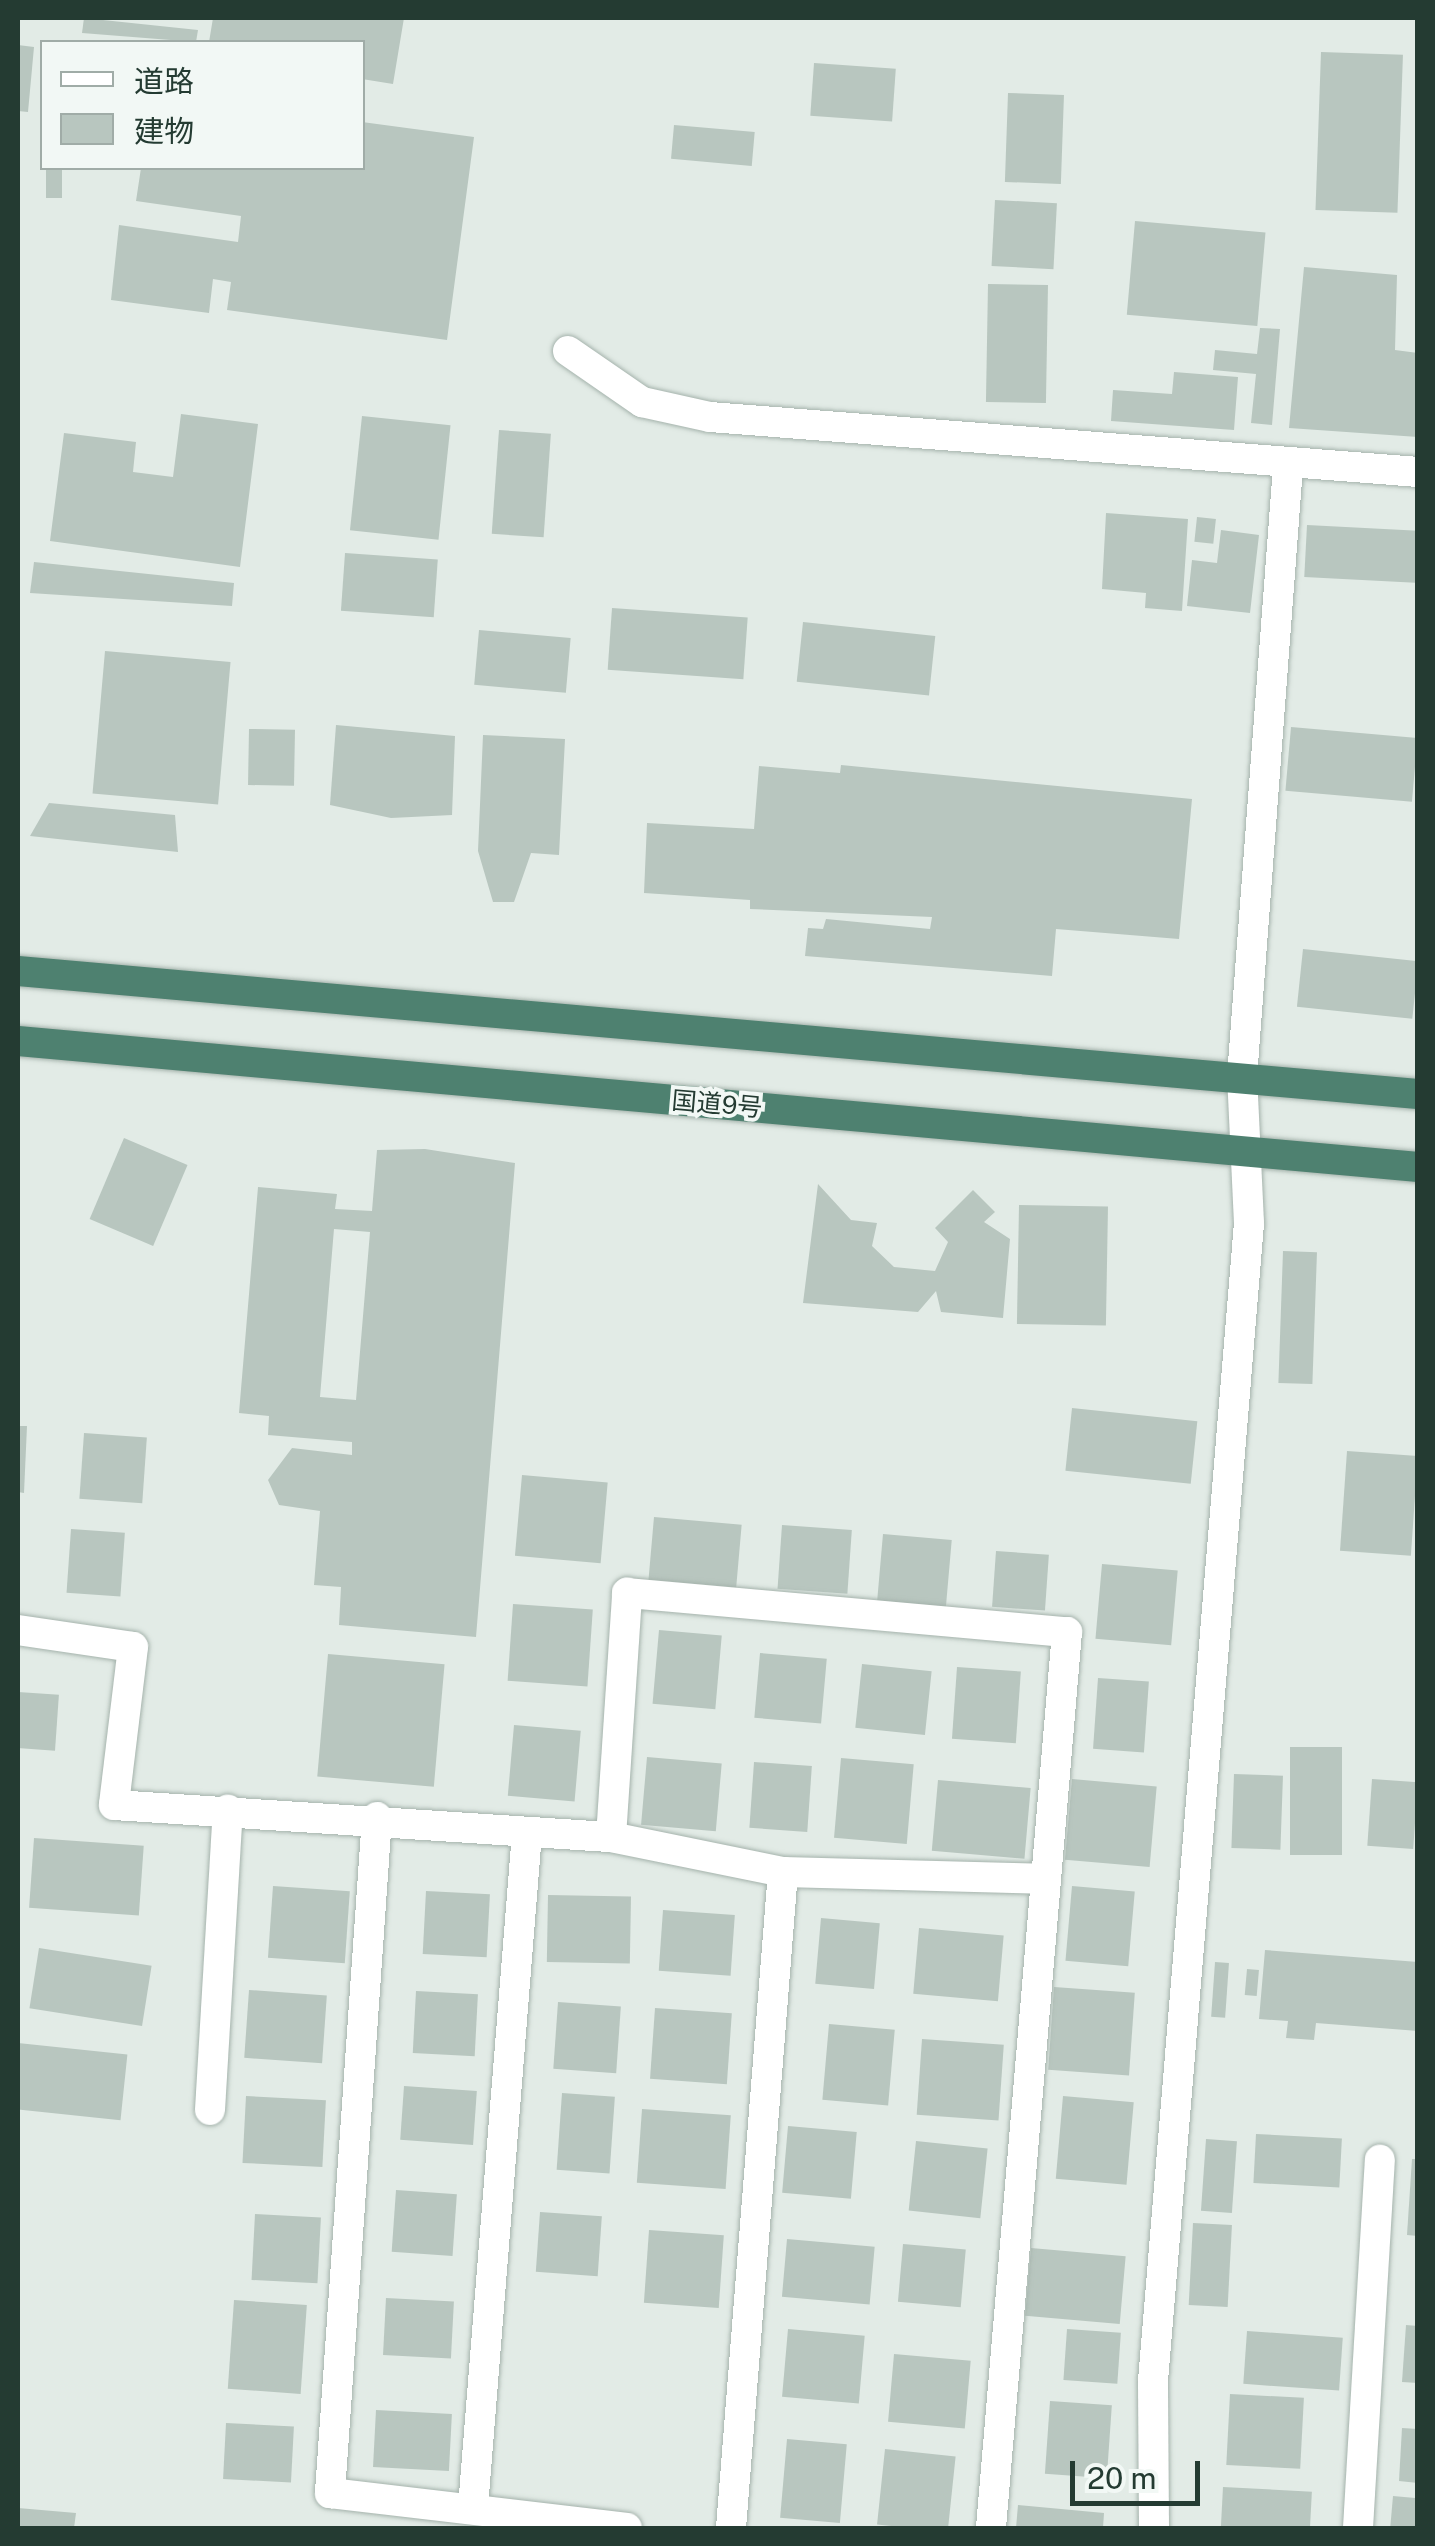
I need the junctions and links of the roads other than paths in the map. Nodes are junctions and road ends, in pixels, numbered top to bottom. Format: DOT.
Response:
graph roads {
  1 [pos="568,351"];
  2 [pos="1288,466"];
  3 [pos="1418,472"];
  4 [pos="18,970"];
  5 [pos="18,1041"];
  6 [pos="1242,1078"];
  7 [pos="1418,1094"];
  8 [pos="1244,1150"];
  9 [pos="1418,1167"];
  10 [pos="18,1630"];
  11 [pos="228,1810"];
  12 [pos="377,1817"];
  13 [pos="527,1833"];
  14 [pos="611,1837"];
  15 [pos="783,1872"];
  16 [pos="1042,1879"];
  17 [pos="210,2110"];
  18 [pos="1380,2160"];
  19 [pos="473,2508"];
  20 [pos="424,2515"];
  21 [pos="627,2528"];
  22 [pos="731,2528"];
  23 [pos="991,2528"];
  24 [pos="1154,2528"];
  25 [pos="1358,2528"];
  1 -- 2 [label="street"];
  2 -- 3 [label="street"];
  2 -- 6 [label="street"];
  4 -- 6 [label="highway"];
  5 -- 8 [label="highway, 国道9号"];
  6 -- 7 [label="highway"];
  6 -- 8 [label="street"];
  8 -- 9 [label="highway, 国道9号"];
  8 -- 24 [label="street"];
  10 -- 11 [label="street"];
  11 -- 12 [label="street"];
  11 -- 17 [label="street"];
  12 -- 13 [label="street"];
  12 -- 20 [label="street"];
  13 -- 14 [label="street"];
  13 -- 19 [label="street"];
  14 -- 15 [label="street"];
  14 -- 16 [label="street"];
  15 -- 16 [label="street"];
  15 -- 22 [label="street"];
  16 -- 23 [label="street"];
  18 -- 25 [label="street"];
  19 -- 20 [label="street"];
  19 -- 21 [label="street"];
}
